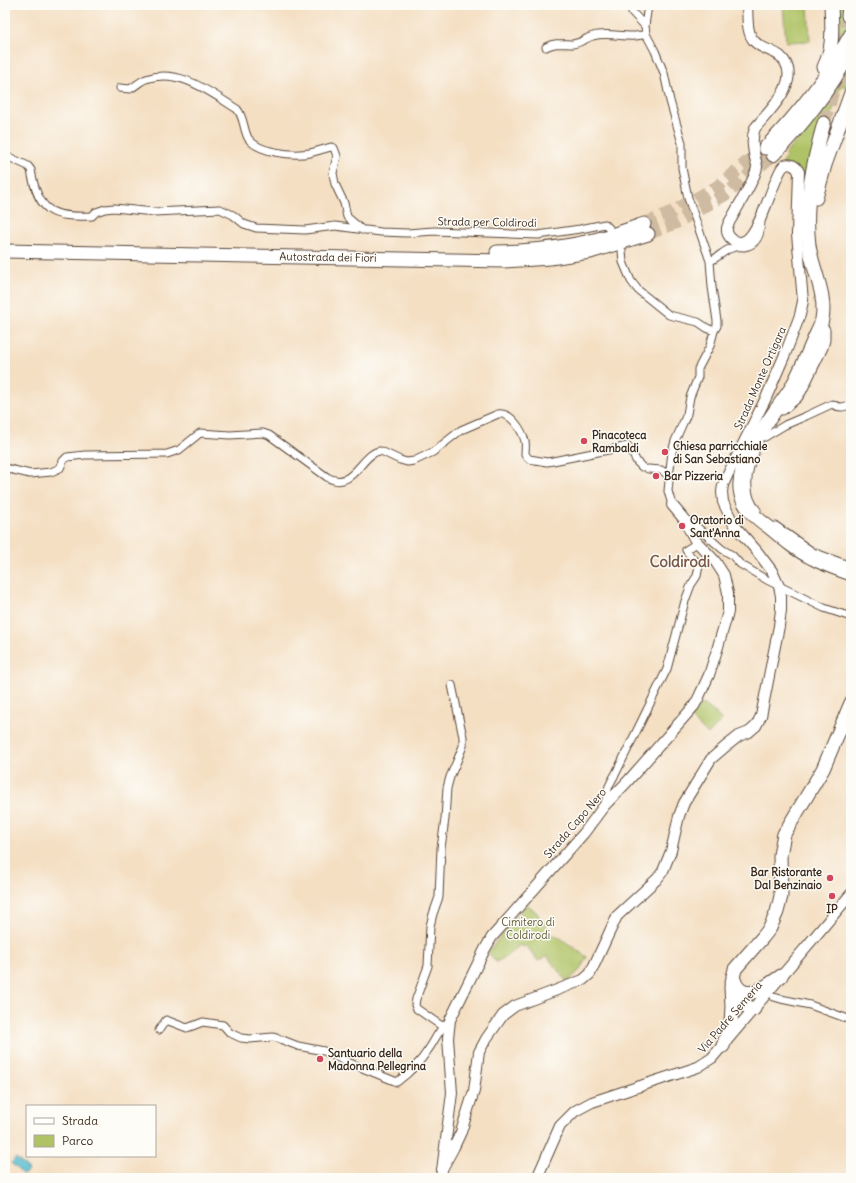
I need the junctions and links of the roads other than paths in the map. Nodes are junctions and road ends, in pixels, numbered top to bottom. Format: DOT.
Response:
graph roads {
  1 [pos="632,5"];
  2 [pos="648,5"];
  3 [pos="747,5"];
  4 [pos="831,5"];
  5 [pos="644,26"];
  6 [pos="646,34"];
  7 [pos="851,34"];
  8 [pos="546,47"];
  9 [pos="851,52"];
  10 [pos="120,88"];
  11 [pos="848,90"];
  12 [pos="811,96"];
  13 [pos="824,123"];
  14 [pos="11,158"];
  15 [pos="810,192"];
  16 [pos="761,219"];
  17 [pos="609,228"];
  18 [pos="362,230"];
  19 [pos="808,235"];
  20 [pos="5,243"];
  21 [pos="5,251"];
  22 [pos="622,251"];
  23 [pos="710,260"];
  24 [pos="714,331"];
  25 [pos="851,404"];
  26 [pos="751,434"];
  27 [pos="744,443"];
  28 [pos="5,468"];
  29 [pos="667,474"];
  30 [pos="672,505"];
  31 [pos="683,518"];
  32 [pos="697,543"];
  33 [pos="851,566"];
  34 [pos="851,574"];
  35 [pos="779,586"];
  36 [pos="851,617"];
  37 [pos="452,685"];
  38 [pos="851,703"];
  39 [pos="606,804"];
  40 [pos="851,894"];
  41 [pos="781,976"];
  42 [pos="737,994"];
  43 [pos="774,996"];
  44 [pos="754,1009"];
  45 [pos="851,1020"];
  46 [pos="446,1029"];
  47 [pos="158,1030"];
  48 [pos="723,1046"];
  49 [pos="441,1173"];
  50 [pos="537,1178"];
  1 -- 5 [label="street"];
  2 -- 5 [label="street"];
  3 -- 16 [label="main road, Strada Monte Ortigara"];
  4 -- 12 [label="highway"];
  5 -- 6 [label="street"];
  6 -- 8 [label="street"];
  6 -- 23 [label="street"];
  7 -- 12 [label="highway"];
  9 -- 12 [label="highway"];
  10 -- 18 [label="street"];
  11 -- 15 [label="highway"];
  11 -- 19 [label="highway"];
  13 -- 15 [label="highway"];
  14 -- 18 [label="street, Strada per Coldirodi"];
  15 -- 19 [label="highway"];
  16 -- 23 [label="street"];
  16 -- 27 [label="main road, Strada Monte Ortigara"];
  17 -- 18 [label="street, Strada per Coldirodi"];
  19 -- 34 [label="highway"];
  20 -- 21 [label="highway, Autostrada dei Fiori"];
  22 -- 24 [label="street"];
  23 -- 24 [label="street"];
  24 -- 29 [label="street"];
  25 -- 33 [label="street"];
  26 -- 27 [label="street"];
  27 -- 35 [label="main road, Strada Monte Ortigara"];
  28 -- 29 [label="street"];
  29 -- 30 [label="street"];
  30 -- 31 [label="main road, Strada Capo Nero"];
  31 -- 32 [label="main road, Strada Capo Nero"];
  31 -- 35 [label="street"];
  32 -- 39 [label="street"];
  32 -- 39 [label="main road, Strada Capo Nero"];
  35 -- 36 [label="street"];
  35 -- 49 [label="main road, Strada Monte Ortigara"];
  37 -- 46 [label="street"];
  38 -- 42 [label="highway"];
  39 -- 46 [label="main road, Strada Capo Nero"];
  40 -- 41 [label="main road, Via Padre Semeria"];
  41 -- 42 [label="highway"];
  41 -- 44 [label="main road, Via Padre Semeria"];
  42 -- 44 [label="highway"];
  42 -- 48 [label="highway"];
  43 -- 45 [label="street"];
  44 -- 48 [label="main road, Via Padre Semeria"];
  46 -- 47 [label="street"];
  46 -- 49 [label="main road, Strada Capo Nero"];
  48 -- 50 [label="main road, Via Padre Semeria"];
}
